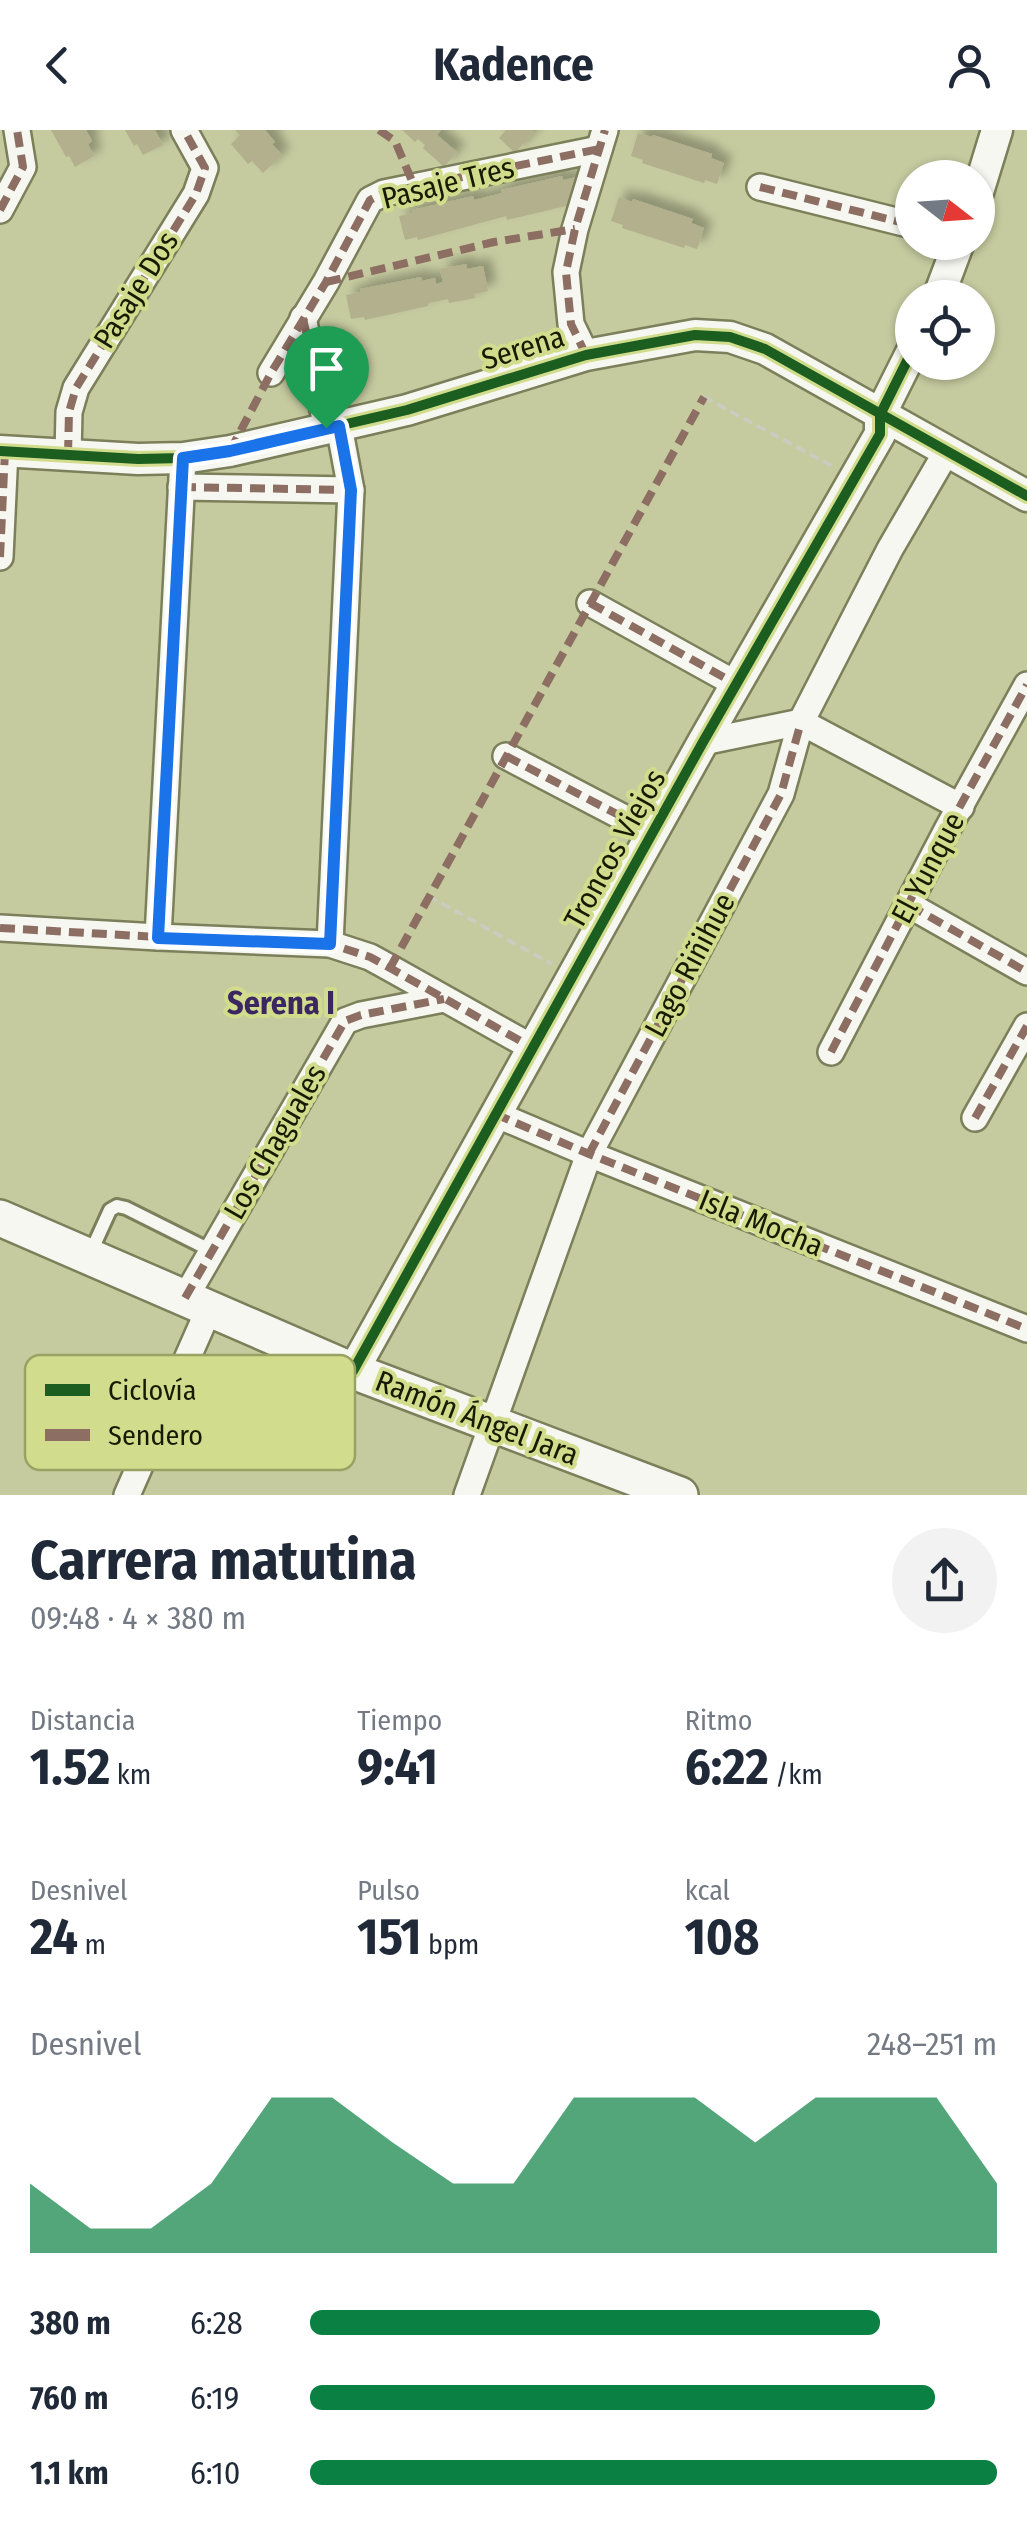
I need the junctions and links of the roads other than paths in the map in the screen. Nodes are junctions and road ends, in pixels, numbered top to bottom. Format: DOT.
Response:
graph roads {
  1 [pos="17,130"];
  2 [pos="184,130"];
  3 [pos="997,130"];
  4 [pos="602,139"];
  5 [pos="988,160"];
  6 [pos="760,186"];
  7 [pos="0,210"];
  8 [pos="895,221"];
  9 [pos="303,318"];
  10 [pos="586,355"];
  11 [pos="271,373"];
  12 [pos="897,380"];
  13 [pos="880,415"];
  14 [pos="333,427"];
  15 [pos="2,451"];
  16 [pos="947,452"];
  17 [pos="68,455"];
  18 [pos="182,472"];
  19 [pos="351,490"];
  20 [pos="1027,496"];
  21 [pos="0,557"];
  22 [pos="590,603"];
  23 [pos="736,684"];
  24 [pos="1027,685"];
  25 [pos="801,722"];
  26 [pos="703,742"];
  27 [pos="506,756"];
  28 [pos="961,806"];
  29 [pos="653,833"];
  30 [pos="909,905"];
  31 [pos="0,928"];
  32 [pos="158,938"];
  33 [pos="330,944"];
  34 [pos="1027,972"];
  35 [pos="444,1000"];
  36 [pos="1027,1026"];
  37 [pos="533,1048"];
  38 [pos="831,1052"];
  39 [pos="496,1114"];
  40 [pos="975,1118"];
  41 [pos="589,1154"];
  42 [pos="0,1218"];
  43 [pos="212,1252"];
  44 [pos="89,1256"];
  45 [pos="198,1304"];
  46 [pos="1027,1330"];
  47 [pos="179,1355"];
  48 [pos="315,1355"];
  49 [pos="355,1366"];
  50 [pos="355,1372"];
  51 [pos="494,1424"];
  52 [pos="136,1470"];
  53 [pos="127,1495"];
  54 [pos="467,1495"];
  55 [pos="680,1495"];
  1 -- 7 [label="street"];
  2 -- 17 [label="street, Pasaje Dos"];
  3 -- 5 [label="street"];
  4 -- 9 [label="street, Pasaje Tres"];
  4 -- 10 [label="street"];
  6 -- 8 [label="street"];
  9 -- 11 [label="street, Pasaje Tres"];
  9 -- 14 [label="street"];
  10 -- 13 [label="street, Serena"];
  10 -- 14 [label="street, Serena"];
  12 -- 13 [label="street, Troncos Viejos"];
  13 -- 16 [label="street, Serena"];
  13 -- 23 [label="street, Troncos Viejos"];
  14 -- 18 [label="street, Serena"];
  14 -- 19 [label="street"];
  15 -- 17 [label="street, Serena"];
  15 -- 21 [label="street"];
  16 -- 20 [label="street, Serena"];
  16 -- 25 [label="street, Lago Riñihue"];
  17 -- 18 [label="street, Serena"];
  18 -- 19 [label="street, Serena"];
  18 -- 32 [label="street"];
  19 -- 33 [label="street"];
  22 -- 23 [label="street"];
  23 -- 26 [label="street, Troncos Viejos"];
  24 -- 28 [label="street, El Yunque"];
  25 -- 26 [label="street"];
  25 -- 28 [label="street"];
  25 -- 41 [label="street, Lago Riñihue"];
  26 -- 29 [label="street, Troncos Viejos"];
  27 -- 29 [label="street"];
  28 -- 30 [label="street, El Yunque"];
  29 -- 37 [label="street, Troncos Viejos"];
  30 -- 34 [label="street"];
  30 -- 38 [label="street, El Yunque"];
  31 -- 32 [label="street"];
  32 -- 33 [label="street"];
  33 -- 35 [label="street"];
  35 -- 37 [label="street"];
  35 -- 43 [label="street, Los Chaguales"];
  36 -- 40 [label="street"];
  37 -- 39 [label="street, Troncos Viejos"];
  39 -- 41 [label="street, Isla Mocha"];
  39 -- 49 [label="street, Troncos Viejos"];
  41 -- 46 [label="street, Isla Mocha"];
  41 -- 51 [label="street, Lago Riñihue"];
  42 -- 44 [label="main road, Ramón Ángel Jara"];
  43 -- 44 [label="lane"];
  43 -- 45 [label="street, Los Chaguales"];
  44 -- 45 [label="main road, Ramón Ángel Jara"];
  45 -- 47 [label="street, Los Chaguales"];
  45 -- 48 [label="main road, Ramón Ángel Jara"];
  50 -- 51 [label="main road, Ramón Ángel Jara"];
  51 -- 54 [label="street, Lago Riñihue"];
  51 -- 55 [label="main road, Ramón Ángel Jara"];
  52 -- 53 [label="street, Los Chaguales"];
}
